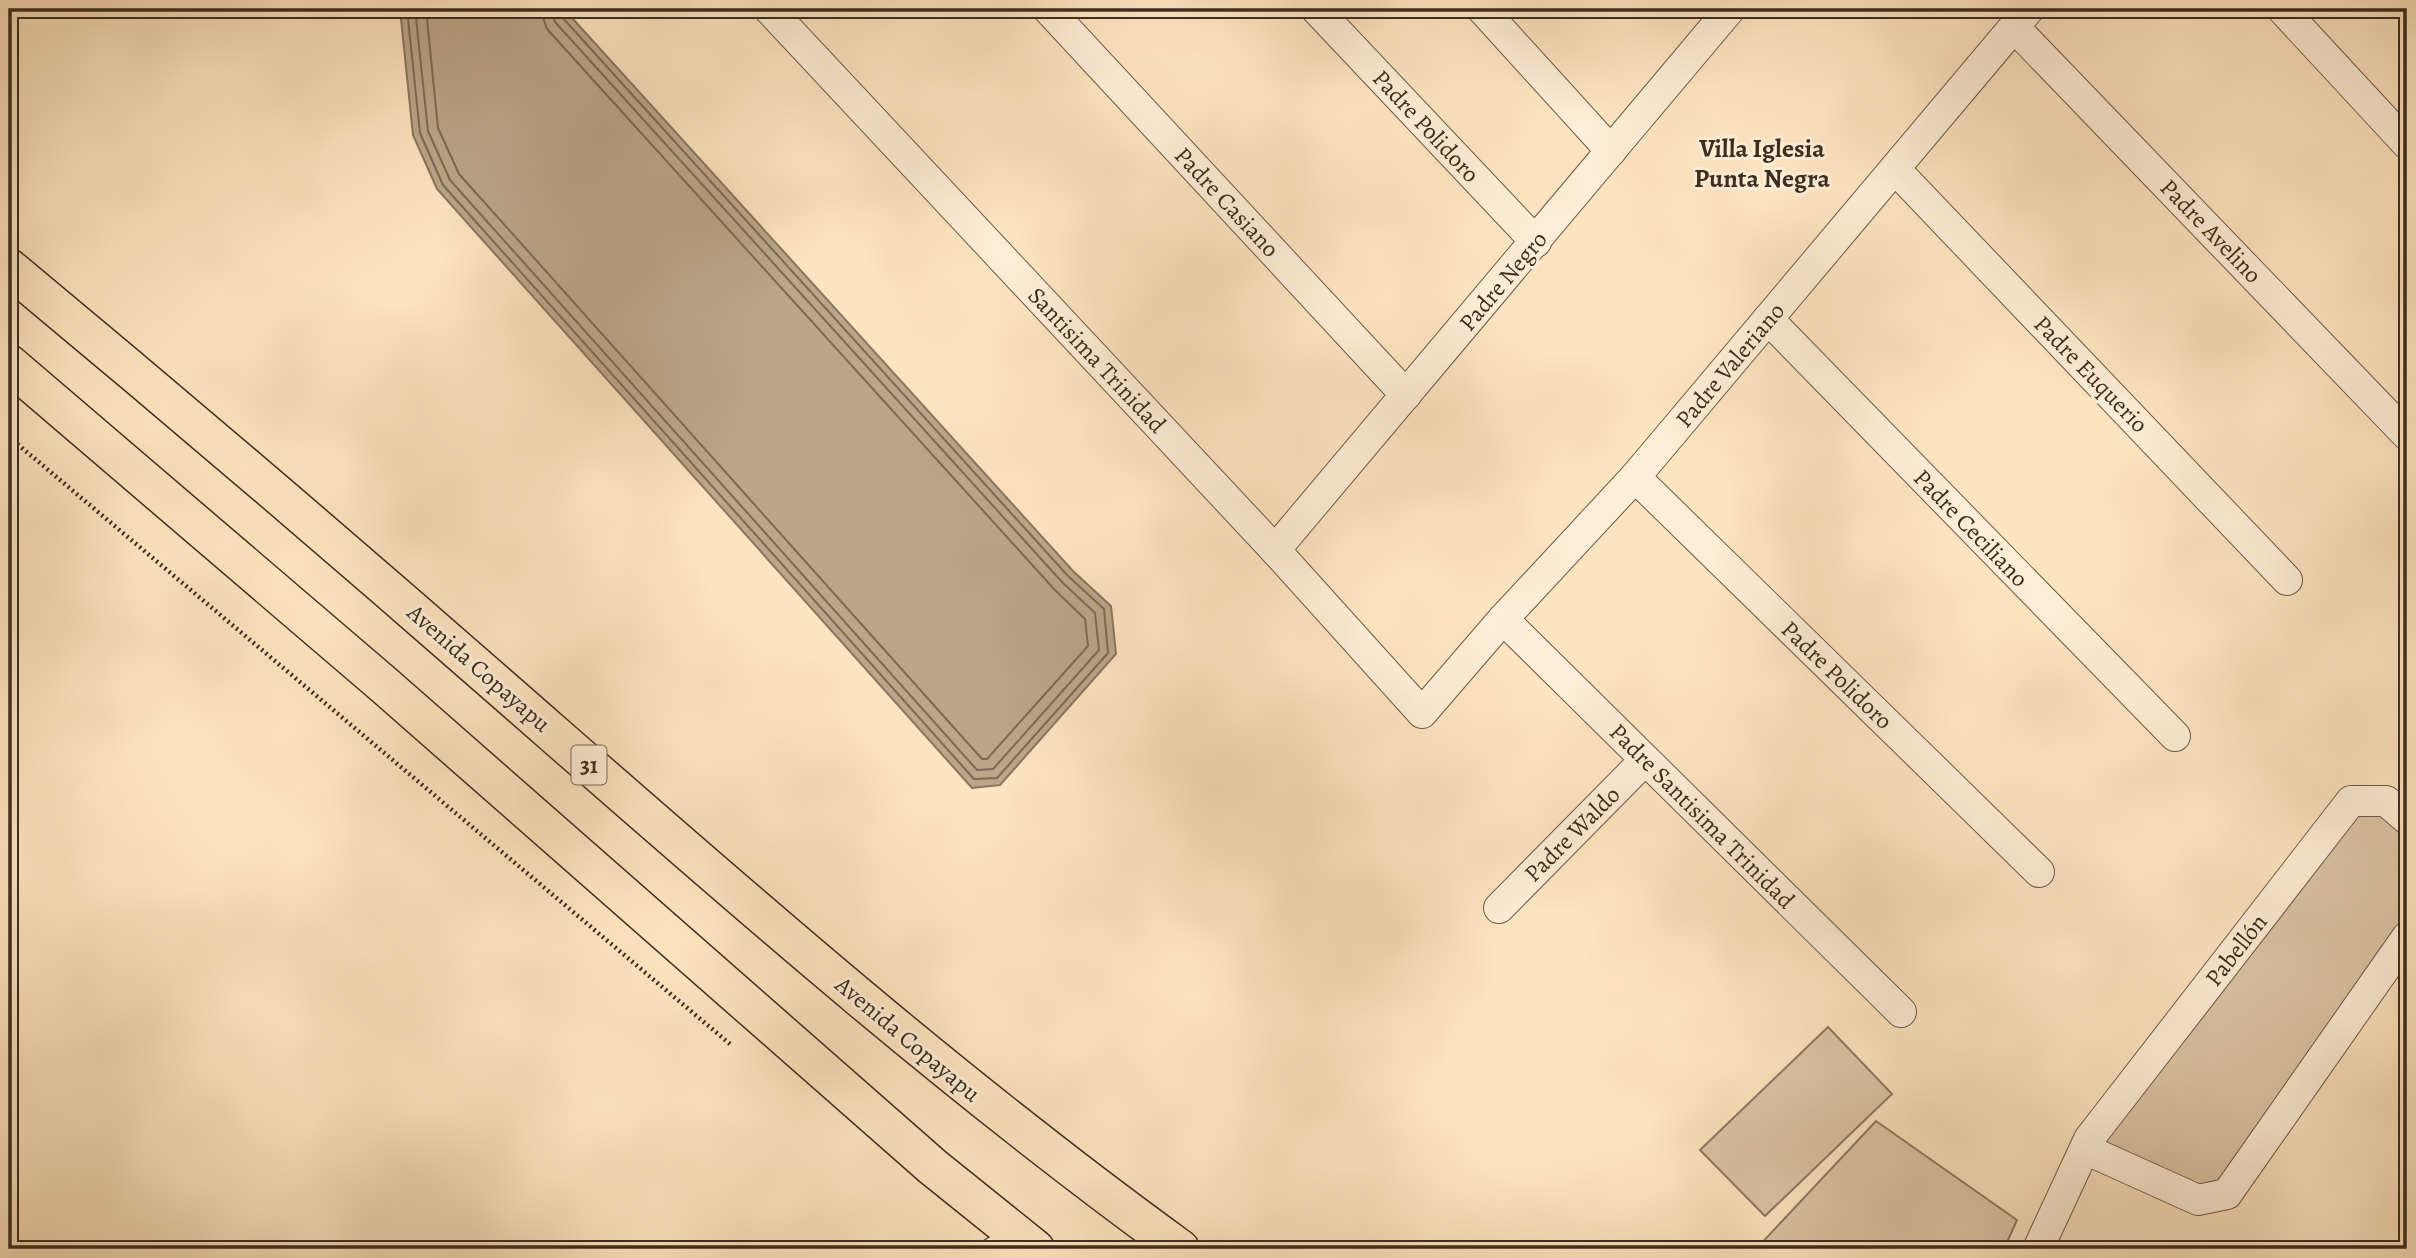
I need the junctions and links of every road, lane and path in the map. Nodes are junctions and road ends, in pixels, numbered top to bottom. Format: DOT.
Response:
graph roads {
  1 [pos="769,9"];
  2 [pos="1048,9"];
  3 [pos="1316,9"];
  4 [pos="1482,9"];
  5 [pos="1730,9"];
  6 [pos="2282,9"];
  7 [pos="2022,18"];
  8 [pos="2407,144"];
  9 [pos="1611,151"];
  10 [pos="1895,169"];
  11 [pos="1536,242"];
  12 [pos="9,268"];
  13 [pos="1768,320"];
  14 [pos="9,364"];
  15 [pos="1406,395"];
  16 [pos="2407,435"];
  17 [pos="9,437"];
  18 [pos="1635,477"];
  19 [pos="1275,550"];
  20 [pos="2287,580"];
  21 [pos="1503,619"];
  22 [pos="1422,713"];
  23 [pos="2175,736"];
  24 [pos="1645,760"];
  25 [pos="2407,819"];
  26 [pos="2039,872"];
  27 [pos="1499,908"];
  28 [pos="2407,937"];
  29 [pos="1901,1012"];
  30 [pos="741,1053"];
  31 [pos="2085,1149"];
  32 [pos="1011,1243"];
  33 [pos="1180,1249"];
  34 [pos="2038,1249"];
  1 -- 19 [label="street, Santisima Trinidad"];
  2 -- 15 [label="street, Padre Casiano"];
  3 -- 11 [label="street, Padre Polidoro"];
  4 -- 9 [label="street"];
  5 -- 9 [label="street, Padre Negro"];
  6 -- 8 [label="street"];
  7 -- 10 [label="street, Padre Valeriano"];
  7 -- 16 [label="street, Padre Avelino"];
  9 -- 11 [label="street, Padre Negro"];
  10 -- 13 [label="street, Padre Valeriano"];
  10 -- 20 [label="street, Padre Euquerio"];
  11 -- 15 [label="street, Padre Negro"];
  12 -- 33 [label="highway, Avenida Copayapu / 31"];
  13 -- 18 [label="street, Padre Valeriano"];
  13 -- 23 [label="street, Padre Ceciliano"];
  14 -- 32 [label="highway"];
  15 -- 19 [label="street, Padre Negro"];
  17 -- 30 [label="path"];
  18 -- 21 [label="street, Padre Valeriano"];
  18 -- 26 [label="street, Padre Polidoro"];
  19 -- 22 [label="street, Santisima Trinidad"];
  21 -- 22 [label="street, Padre Valeriano"];
  21 -- 24 [label="street, Padre Santisima Trinidad"];
  24 -- 27 [label="street, Padre Waldo"];
  24 -- 29 [label="street, Padre Santisima Trinidad"];
  25 -- 31 [label="street, Pabellón"];
  28 -- 31 [label="street"];
  31 -- 34 [label="street, Pabellón"];
}
